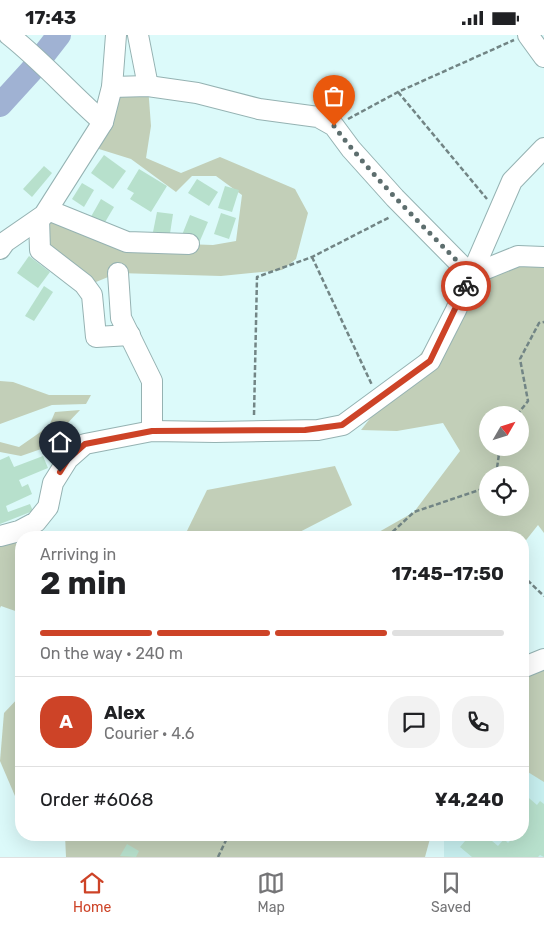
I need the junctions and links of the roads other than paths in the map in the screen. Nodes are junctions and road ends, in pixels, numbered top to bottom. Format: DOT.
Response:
graph roads {
  1 [pos="10,35"];
  2 [pos="116,35"];
  3 [pos="138,35"];
  4 [pos="522,37"];
  5 [pos="544,57"];
  6 [pos="148,86"];
  7 [pos="112,87"];
  8 [pos="104,122"];
  9 [pos="544,148"];
  10 [pos="43,215"];
  11 [pos="188,244"];
  12 [pos="0,249"];
  13 [pos="544,257"];
  14 [pos="118,273"];
  15 [pos="471,275"];
  16 [pos="130,335"];
  17 [pos="152,431"];
  18 [pos="19,531"];
  19 [pos="15,532"];
  20 [pos="0,536"];
  21 [pos="544,659"];
  22 [pos="529,665"];
  1 -- 8 [label="street"];
  2 -- 7 [label="street"];
  3 -- 6 [label="street"];
  4 -- 5 [label="street"];
  6 -- 7 [label="street"];
  6 -- 15 [label="street"];
  7 -- 8 [label="street"];
  8 -- 10 [label="street"];
  9 -- 15 [label="street"];
  10 -- 11 [label="street"];
  10 -- 12 [label="street"];
  10 -- 16 [label="street"];
  13 -- 15 [label="street"];
  14 -- 16 [label="street"];
  15 -- 17 [label="street"];
  16 -- 17 [label="street"];
  17 -- 18 [label="street"];
  19 -- 20 [label="street"];
  21 -- 22 [label="street"];
}
